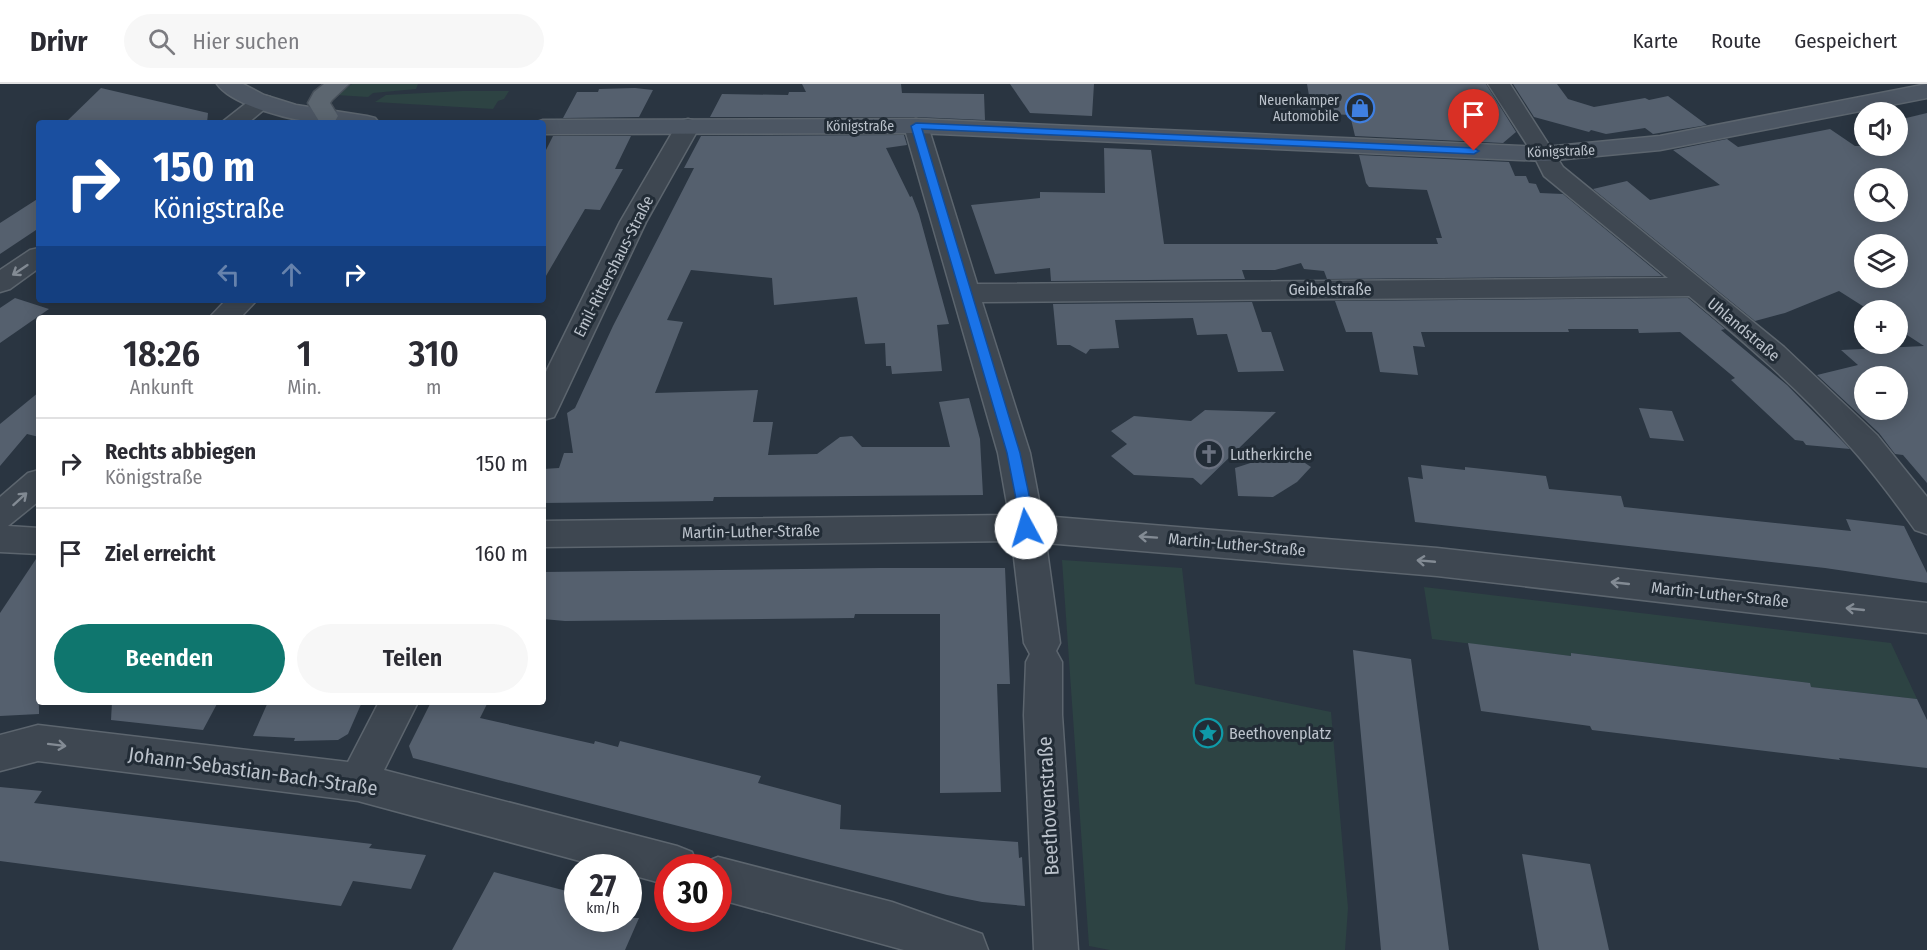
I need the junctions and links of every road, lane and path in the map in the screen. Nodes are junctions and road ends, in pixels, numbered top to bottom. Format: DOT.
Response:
graph roads {
  1 [pos="228,84"];
  2 [pos="338,84"];
  3 [pos="1499,84"];
  4 [pos="1927,91"];
  5 [pos="262,102"];
  6 [pos="327,116"];
  7 [pos="236,120"];
  8 [pos="350,120"];
  9 [pos="688,126"];
  10 [pos="916,126"];
  11 [pos="546,127"];
  12 [pos="1545,154"];
  13 [pos="36,258"];
  14 [pos="0,283"];
  15 [pos="1693,287"];
  16 [pos="967,293"];
  17 [pos="240,303"];
  18 [pos="226,315"];
  19 [pos="546,403"];
  20 [pos="36,485"];
  21 [pos="0,516"];
  22 [pos="1927,521"];
  23 [pos="1026,528"];
  24 [pos="546,534"];
  25 [pos="0,539"];
  26 [pos="36,541"];
  27 [pos="1920,617"];
  28 [pos="397,705"];
  29 [pos="0,753"];
  30 [pos="358,782"];
  31 [pos="654,861"];
  32 [pos="732,882"];
  33 [pos="966,950"];
  34 [pos="1056,950"];
  1 -- 5 [label="main road"];
  2 -- 6 [label="main road"];
  3 -- 12 [label="street, Uhlandstraße"];
  4 -- 12 [label="main road, Königstraße"];
  5 -- 6 [label="main road"];
  5 -- 7 [label="street"];
  6 -- 8 [label="main road"];
  9 -- 10 [label="main road, Königstraße"];
  9 -- 11 [label="main road, Königstraße"];
  9 -- 19 [label="street, Emil-Rittershaus-Straße"];
  10 -- 12 [label="main road, Königstraße"];
  10 -- 16 [label="street, Beethovenstraße"];
  12 -- 15 [label="street, Uhlandstraße"];
  13 -- 14 [label="street, one-way"];
  15 -- 16 [label="street, Geibelstraße"];
  15 -- 22 [label="street, Uhlandstraße"];
  16 -- 23 [label="street, Beethovenstraße"];
  17 -- 18 [label="street"];
  21 -- 20 [label="street, one-way"];
  23 -- 24 [label="street, Martin-Luther-Straße"];
  27 -- 23 [label="street, Martin-Luther-Straße, one-way"];
  23 -- 34 [label="street, Beethovenstraße"];
  25 -- 26 [label="street"];
  28 -- 30 [label="street"];
  29 -- 30 [label="street, Johann-Sebastian-Bach-Straße, one-way"];
  30 -- 31 [label="street, Johann-Sebastian-Bach-Straße"];
  32 -- 33 [label="street"];
}
